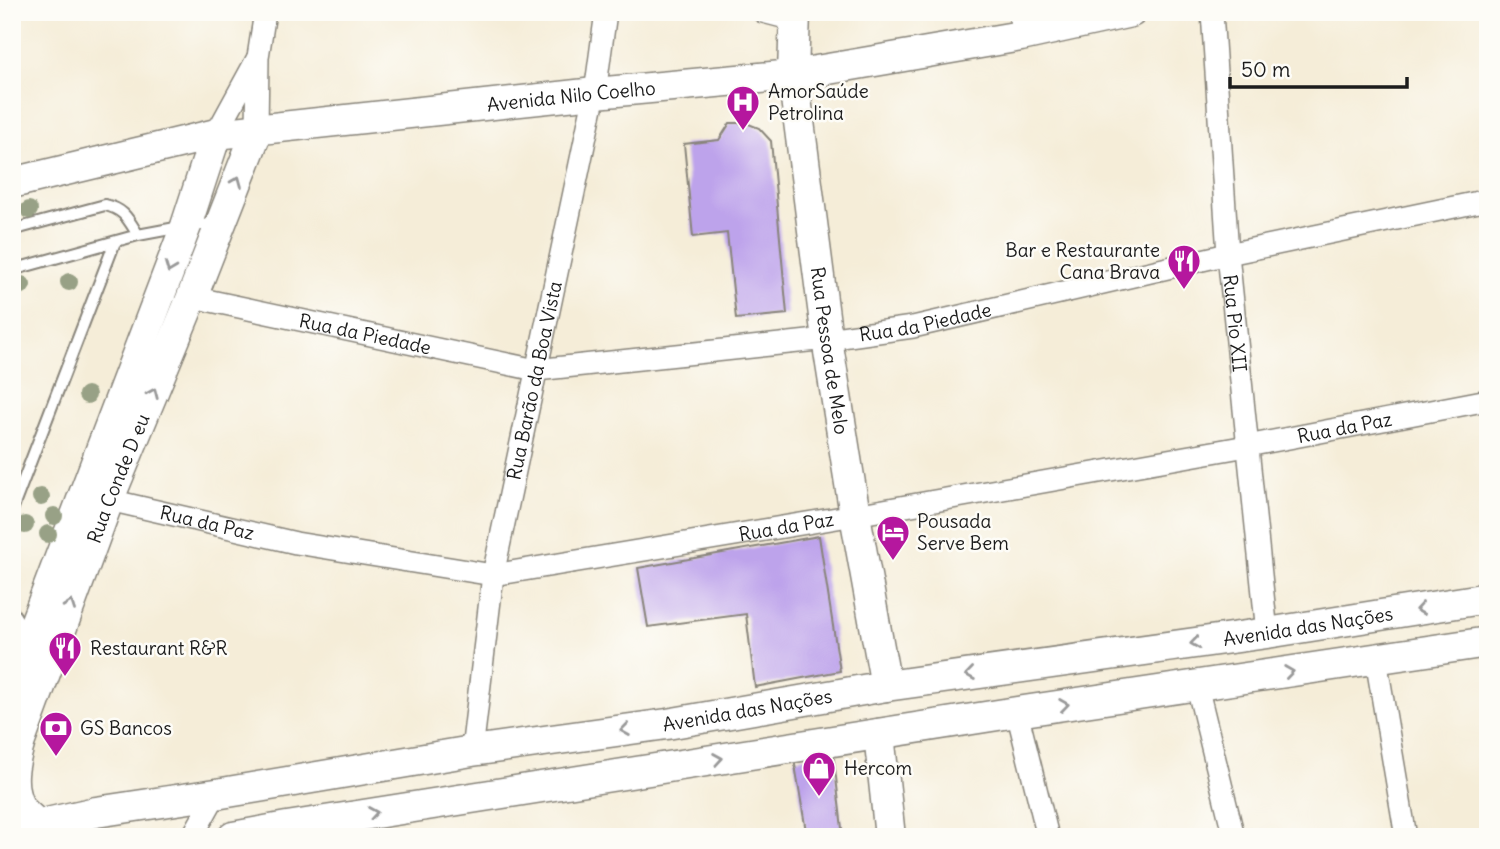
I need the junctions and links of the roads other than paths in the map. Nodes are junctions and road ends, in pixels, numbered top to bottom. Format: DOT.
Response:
graph roads {
  1 [pos="265,12"];
  2 [pos="606,12"];
  3 [pos="764,12"];
  4 [pos="1131,12"];
  5 [pos="1212,12"];
  6 [pos="794,16"];
  7 [pos="1020,24"];
  8 [pos="258,57"];
  9 [pos="793,75"];
  10 [pos="595,93"];
  11 [pos="257,131"];
  12 [pos="216,134"];
  13 [pos="12,183"];
  14 [pos="1488,200"];
  15 [pos="220,224"];
  16 [pos="186,226"];
  17 [pos="12,230"];
  18 [pos="138,235"];
  19 [pos="115,242"];
  20 [pos="1228,254"];
  21 [pos="12,270"];
  22 [pos="192,298"];
  23 [pos="827,339"];
  24 [pos="536,370"];
  25 [pos="1488,400"];
  26 [pos="1247,446"];
  27 [pos="96,497"];
  28 [pos="12,510"];
  29 [pos="855,515"];
  30 [pos="493,575"];
  31 [pos="1488,598"];
  32 [pos="12,611"];
  33 [pos="1267,633"];
  34 [pos="1488,642"];
  35 [pos="40,649"];
  36 [pos="1109,655"];
  37 [pos="1376,659"];
  38 [pos="1197,685"];
  39 [pos="886,686"];
  40 [pos="20,695"];
  41 [pos="1115,697"];
  42 [pos="1017,712"];
  43 [pos="667,724"];
  44 [pos="879,734"];
  45 [pos="472,751"];
  46 [pos="679,765"];
  47 [pos="216,794"];
  48 [pos="25,830"];
  49 [pos="289,832"];
  50 [pos="192,837"];
  51 [pos="233,837"];
  52 [pos="890,837"];
  53 [pos="1048,837"];
  54 [pos="1234,837"];
  55 [pos="1406,837"];
  1 -- 8 [label="street"];
  2 -- 10 [label="street, Rua Barão da Boa Vista"];
  3 -- 6 [label="street"];
  4 -- 7 [label="main road, Avenida Nilo Coelho"];
  5 -- 20 [label="street, Rua Pio XII"];
  6 -- 9 [label="main road, Rua Pessoa de Melo"];
  7 -- 9 [label="main road, Avenida Nilo Coelho"];
  8 -- 11 [label="street"];
  8 -- 12 [label="street"];
  9 -- 10 [label="main road, Avenida Nilo Coelho"];
  9 -- 23 [label="main road, Rua Pessoa de Melo"];
  10 -- 11 [label="main road, Avenida Nilo Coelho"];
  10 -- 24 [label="street, Rua Barão da Boa Vista"];
  11 -- 12 [label="main road, Avenida Nilo Coelho"];
  15 -- 11 [label="main road, Rua Conde D eu, one-way"];
  12 -- 13 [label="main road, Avenida Nilo Coelho"];
  12 -- 16 [label="main road, Rua Conde D eu"];
  14 -- 20 [label="street, Rua da Piedade"];
  15 -- 16 [label="lane"];
  15 -- 22 [label="main road, Rua Conde D eu"];
  16 -- 18 [label="lane"];
  16 -- 27 [label="main road, Rua Conde D eu, one-way"];
  17 -- 18 [label="lane"];
  18 -- 19 [label="lane"];
  19 -- 21 [label="lane"];
  19 -- 28 [label="lane"];
  20 -- 23 [label="street, Rua da Piedade"];
  20 -- 26 [label="street, Rua Pio XII"];
  22 -- 24 [label="street, Rua da Piedade"];
  27 -- 22 [label="main road, Rua Conde D eu, one-way"];
  23 -- 24 [label="street, Rua da Piedade"];
  23 -- 29 [label="main road, Rua Pessoa de Melo"];
  24 -- 30 [label="street, Rua Barão da Boa Vista"];
  25 -- 26 [label="street, Rua da Paz"];
  26 -- 29 [label="street, Rua da Paz"];
  26 -- 33 [label="street, Rua Pio XII"];
  27 -- 30 [label="street, Rua da Paz"];
  27 -- 35 [label="main road, Rua Conde D eu"];
  29 -- 30 [label="street, Rua da Paz"];
  29 -- 39 [label="main road, Rua Pessoa de Melo"];
  30 -- 45 [label="street, Rua Barão da Boa Vista"];
  31 -- 33 [label="main road, Avenida das Nações, one-way"];
  32 -- 35 [label="lane"];
  33 -- 36 [label="main road, Avenida das Nações, one-way"];
  34 -- 37 [label="main road"];
  35 -- 40 [label="main road, Rua Conde D eu"];
  36 -- 39 [label="main road, Avenida das Nações, one-way"];
  36 -- 41 [label="main road"];
  38 -- 37 [label="main road, one-way"];
  37 -- 55 [label="street"];
  38 -- 41 [label="main road"];
  38 -- 54 [label="street"];
  39 -- 43 [label="main road, Avenida das Nações"];
  40 -- 48 [label="main road, Rua Conde D eu"];
  42 -- 41 [label="main road, one-way"];
  42 -- 44 [label="main road"];
  42 -- 53 [label="street"];
  43 -- 45 [label="main road, Avenida das Nações, one-way"];
  43 -- 46 [label="main road"];
  46 -- 44 [label="main road, one-way"];
  44 -- 52 [label="main road"];
  45 -- 47 [label="main road, Avenida das Nações"];
  49 -- 46 [label="main road, one-way"];
  47 -- 48 [label="main road, Avenida das Nações"];
  47 -- 50 [label="street"];
  49 -- 51 [label="main road"];
}
